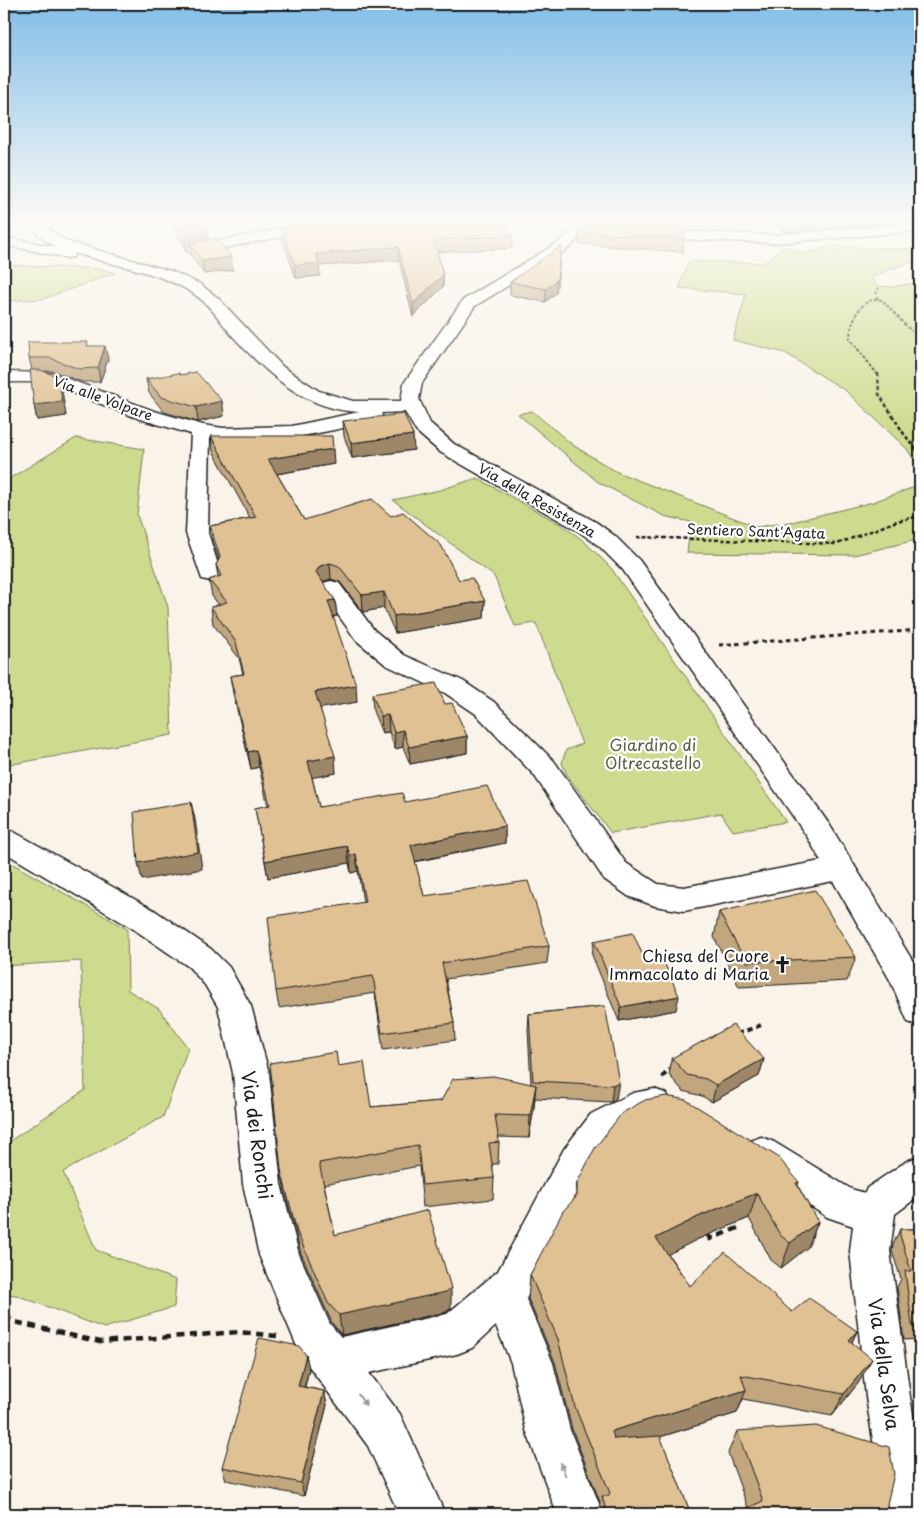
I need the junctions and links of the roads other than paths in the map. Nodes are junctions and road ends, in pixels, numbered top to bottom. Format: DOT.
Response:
graph roads {
  1 [pos="203,293"];
  2 [pos="485,293"];
  3 [pos="4,377"];
  4 [pos="400,397"];
  5 [pos="201,431"];
  6 [pos="210,574"];
  7 [pos="331,588"];
  8 [pos="4,839"];
  9 [pos="841,868"];
  10 [pos="913,980"];
  11 [pos="920,1012"];
  12 [pos="689,1109"];
  13 [pos="739,1140"];
  14 [pos="920,1174"];
  15 [pos="874,1214"];
  16 [pos="502,1293"];
  17 [pos="324,1350"];
  18 [pos="422,1514"];
  19 [pos="580,1514"];
  20 [pos="908,1514"];
  1 -- 4 [label="street"];
  2 -- 4 [label="street"];
  3 -- 5 [label="street, Via alle Volpare"];
  4 -- 5 [label="street, Via alle Volpare"];
  4 -- 9 [label="street, Via della Resistenza"];
  5 -- 6 [label="street"];
  7 -- 9 [label="street"];
  8 -- 17 [label="street, Via dei Ronchi"];
  9 -- 10 [label="street, Via della Resistenza"];
  10 -- 11 [label="street, Via della Resistenza"];
  12 -- 16 [label="street"];
  13 -- 15 [label="street"];
  14 -- 15 [label="street"];
  15 -- 20 [label="street, Via della Selva"];
  16 -- 17 [label="street"];
  19 -- 16 [label="street, one-way"];
  17 -- 18 [label="street, Via dei Ronchi, one-way"];
}
